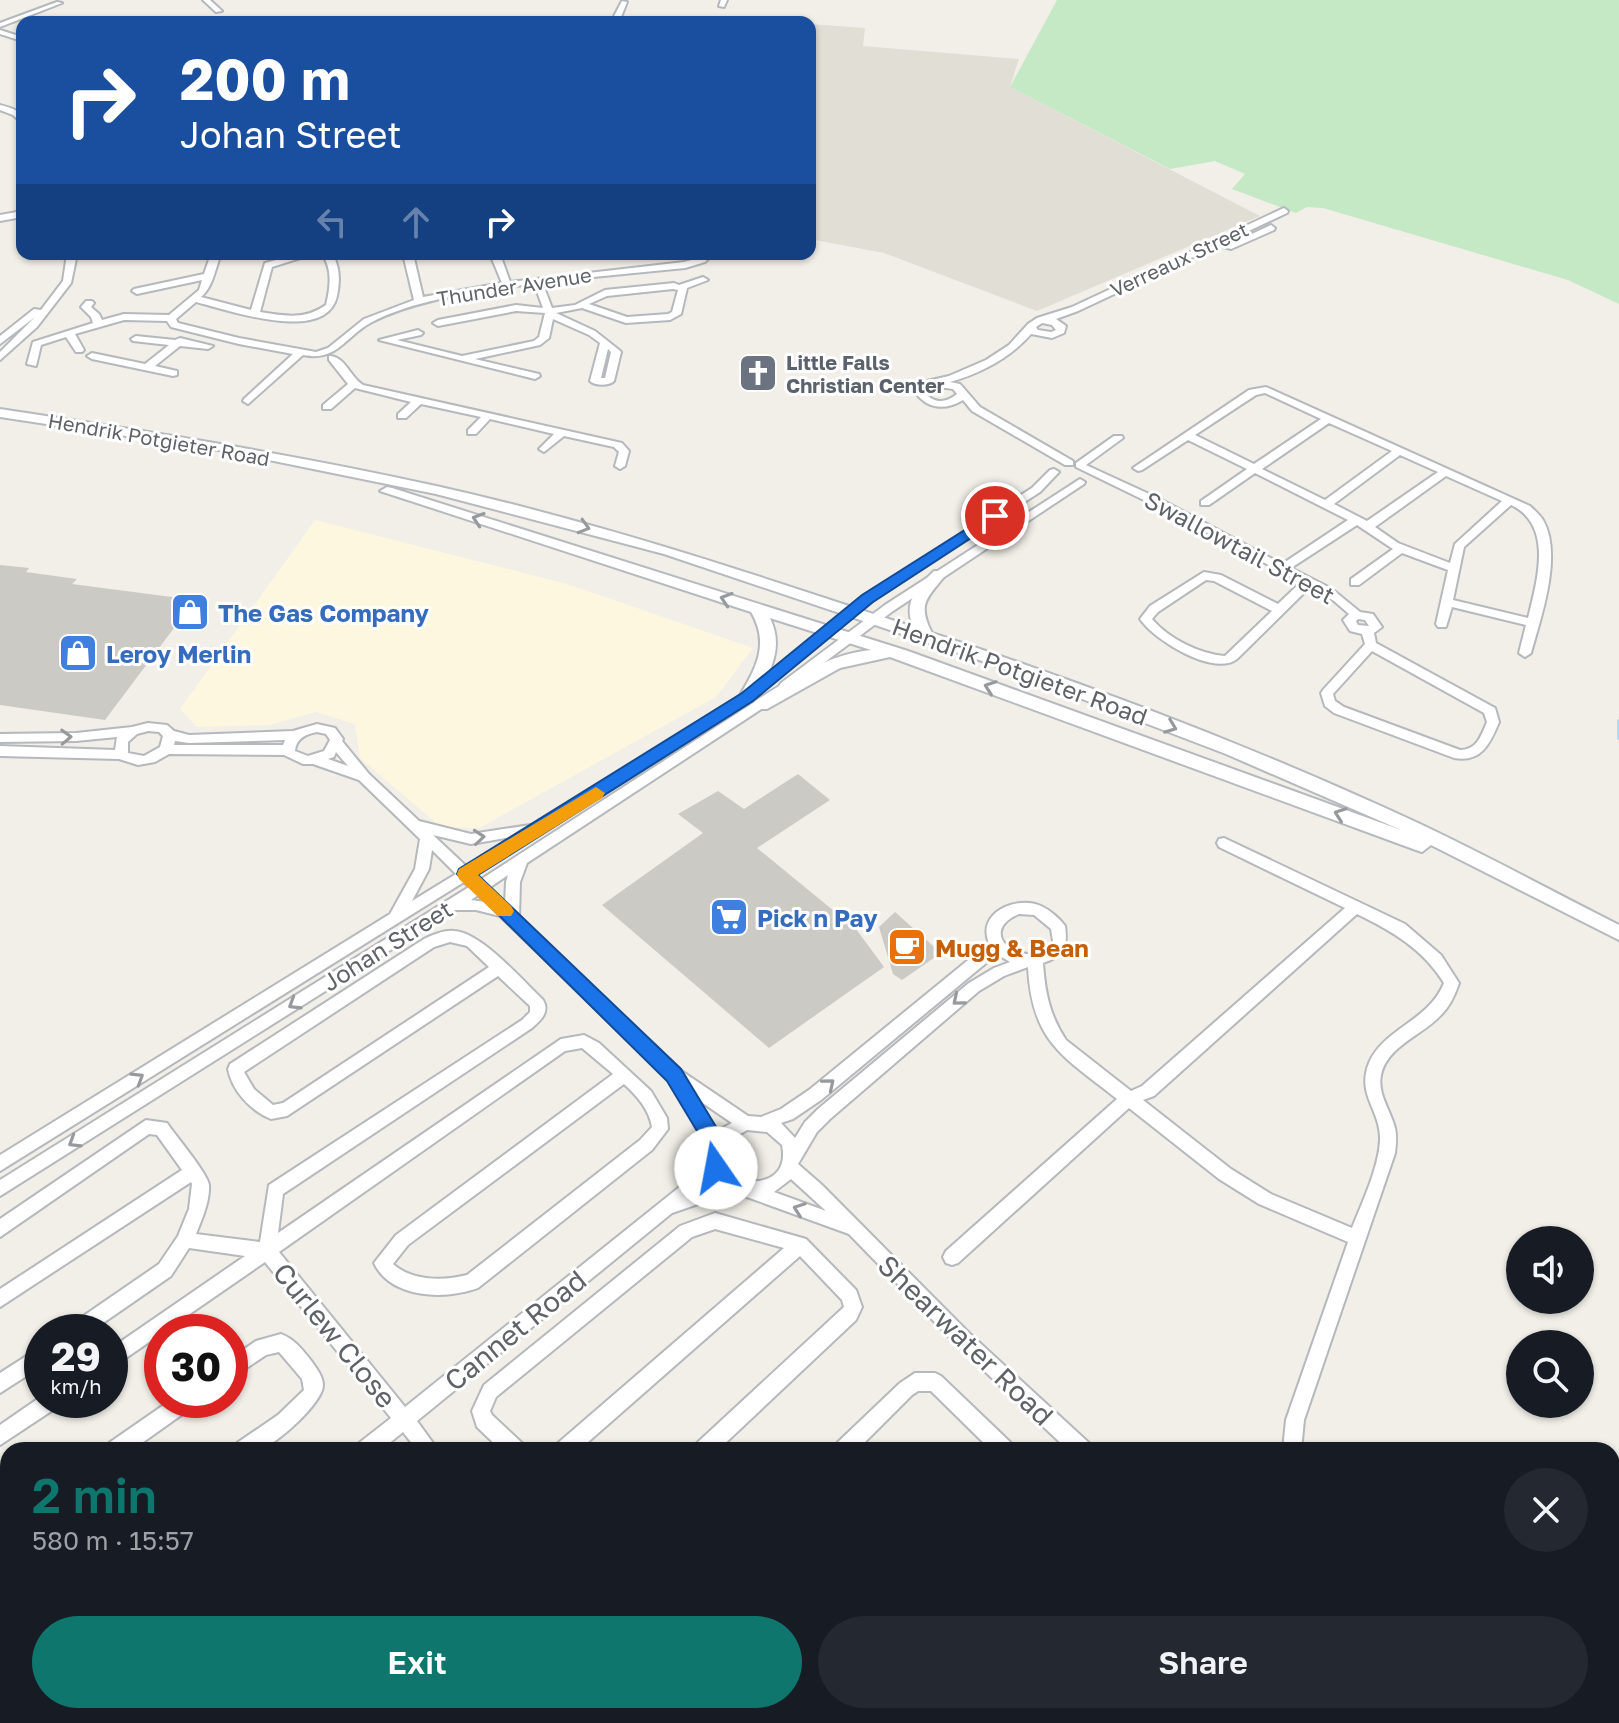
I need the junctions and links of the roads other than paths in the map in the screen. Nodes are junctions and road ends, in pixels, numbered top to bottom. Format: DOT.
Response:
graph roads {
  1 [pos="206,0"];
  2 [pos="624,2"];
  3 [pos="59,3"];
  4 [pos="218,11"];
  5 [pos="24,16"];
  6 [pos="618,16"];
  7 [pos="1284,211"];
  8 [pos="1271,228"];
  9 [pos="71,260"];
  10 [pos="214,260"];
  11 [pos="286,260"];
  12 [pos="332,260"];
  13 [pos="409,260"];
  14 [pos="497,260"];
  15 [pos="659,260"];
  16 [pos="700,260"];
  17 [pos="661,267"];
  18 [pos="210,276"];
  19 [pos="537,280"];
  20 [pos="703,280"];
  21 [pos="507,285"];
  22 [pos="681,287"];
  23 [pos="137,291"];
  24 [pos="193,298"];
  25 [pos="53,299"];
  26 [pos="419,301"];
  27 [pos="89,303"];
  28 [pos="582,305"];
  29 [pos="1096,307"];
  30 [pos="1075,309"];
  31 [pos="255,312"];
  32 [pos="550,312"];
  33 [pos="137,316"];
  34 [pos="1045,320"];
  35 [pos="173,322"];
  36 [pos="438,323"];
  37 [pos="98,324"];
  38 [pos="1061,326"];
  39 [pos="1031,328"];
  40 [pos="418,333"];
  41 [pos="1047,335"];
  42 [pos="136,339"];
  43 [pos="0,341"];
  44 [pos="74,341"];
  45 [pos="180,342"];
  46 [pos="605,342"];
  47 [pos="208,346"];
  48 [pos="1013,347"];
  49 [pos="300,353"];
  50 [pos="328,354"];
  51 [pos="92,356"];
  52 [pos="0,357"];
  53 [pos="460,359"];
  54 [pos="32,364"];
  55 [pos="146,368"];
  56 [pos="974,372"];
  57 [pos="173,373"];
  58 [pos="535,376"];
  59 [pos="351,380"];
  60 [pos="938,382"];
  61 [pos="961,394"];
  62 [pos="419,400"];
  63 [pos="248,401"];
  64 [pos="937,404"];
  65 [pos="327,407"];
  66 [pos="0,413"];
  67 [pos="402,416"];
  68 [pos="488,416"];
  69 [pos="1326,420"];
  70 [pos="472,432"];
  71 [pos="562,432"];
  72 [pos="1189,436"];
  73 [pos="1118,438"];
  74 [pos="544,449"];
  75 [pos="1397,452"];
  76 [pos="620,466"];
  77 [pos="317,468"];
  78 [pos="1138,468"];
  79 [pos="1254,469"];
  80 [pos="1054,470"];
  81 [pos="1080,472"];
  82 [pos="1443,473"];
  83 [pos="1509,501"];
  84 [pos="1205,503"];
  85 [pos="1326,505"];
  86 [pos="995,516"];
  87 [pos="1356,520"];
  88 [pos="1012,525"];
  89 [pos="1368,526"];
  90 [pos="1402,547"];
  91 [pos="1453,568"];
  92 [pos="1282,569"];
  93 [pos="939,574"];
  94 [pos="1308,582"];
  95 [pos="1355,582"];
  96 [pos="1447,602"];
  97 [pos="756,608"];
  98 [pos="1280,610"];
  99 [pos="852,611"];
  100 [pos="876,618"];
  101 [pos="1532,623"];
  102 [pos="1442,624"];
  103 [pos="827,631"];
  104 [pos="925,635"];
  105 [pos="847,637"];
  106 [pos="1371,645"];
  107 [pos="1525,653"];
  108 [pos="902,655"];
  109 [pos="754,701"];
  110 [pos="133,731"];
  111 [pos="170,735"];
  112 [pos="296,735"];
  113 [pos="0,738"];
  114 [pos="337,744"];
  115 [pos="166,749"];
  116 [pos="288,750"];
  117 [pos="0,751"];
  118 [pos="121,755"];
  119 [pos="316,760"];
  120 [pos="364,777"];
  121 [pos="543,827"];
  122 [pos="422,831"];
  123 [pos="1224,843"];
  124 [pos="521,860"];
  125 [pos="466,874"];
  126 [pos="1518,881"];
  127 [pos="480,887"];
  128 [pos="451,905"];
  129 [pos="1356,906"];
  130 [pos="509,915"];
  131 [pos="395,918"];
  132 [pos="1619,933"];
  133 [pos="996,946"];
  134 [pos="1030,961"];
  135 [pos="498,968"];
  136 [pos="674,1075"];
  137 [pos="623,1076"];
  138 [pos="1129,1098"];
  139 [pos="754,1123"];
  140 [pos="716,1145"];
  141 [pos="791,1162"];
  142 [pos="0,1164"];
  143 [pos="716,1168"];
  144 [pos="194,1171"];
  145 [pos="740,1188"];
  146 [pos="0,1189"];
  147 [pos="664,1209"];
  148 [pos="0,1229"];
  149 [pos="852,1229"];
  150 [pos="1356,1238"];
  151 [pos="185,1240"];
  152 [pos="800,1245"];
  153 [pos="267,1251"];
  154 [pos="952,1257"];
  155 [pos="0,1299"];
  156 [pos="101,1314"];
  157 [pos="128,1348"];
  158 [pos="248,1357"];
  159 [pos="24,1367"];
  160 [pos="0,1384"];
  161 [pos="26,1418"];
  162 [pos="161,1418"];
  163 [pos="403,1419"];
  164 [pos="0,1436"];
  165 [pos="127,1442"];
  166 [pos="255,1442"];
  167 [pos="376,1442"];
  168 [pos="422,1442"];
  169 [pos="506,1442"];
  170 [pos="574,1442"];
  171 [pos="713,1442"];
  172 [pos="852,1442"];
  173 [pos="989,1442"];
  174 [pos="1073,1442"];
  175 [pos="1293,1442"];
  1 -- 4 [label="street"];
  2 -- 6 [label="street"];
  3 -- 5 [label="street"];
  7 -- 30 [label="street, Verreaux Street"];
  8 -- 29 [label="street"];
  9 -- 25 [label="street"];
  10 -- 18 [label="street"];
  11 -- 31 [label="street"];
  12 -- 31 [label="street"];
  13 -- 26 [label="street"];
  14 -- 21 [label="street"];
  15 -- 17 [label="street"];
  16 -- 17 [label="street, Thunder Avenue"];
  17 -- 19 [label="street, Thunder Avenue"];
  18 -- 23 [label="street"];
  18 -- 24 [label="street"];
  19 -- 21 [label="street, Thunder Avenue"];
  19 -- 32 [label="street"];
  20 -- 22 [label="street"];
  21 -- 26 [label="street, Thunder Avenue"];
  22 -- 28 [label="street"];
  22 -- 28 [label="street"];
  24 -- 31 [label="street"];
  24 -- 35 [label="street"];
  25 -- 43 [label="street"];
  25 -- 52 [label="street"];
  26 -- 50 [label="street, Thunder Avenue"];
  27 -- 37 [label="street"];
  28 -- 32 [label="street"];
  30 -- 34 [label="street, Verreaux Street"];
  30 -- 38 [label="street, Verreaux Street"];
  32 -- 36 [label="street"];
  32 -- 46 [label="street"];
  32 -- 53 [label="street"];
  33 -- 35 [label="street"];
  33 -- 37 [label="street"];
  33 -- 44 [label="street"];
  34 -- 38 [label="street"];
  34 -- 39 [label="street, Verreaux Street"];
  35 -- 45 [label="street"];
  35 -- 49 [label="street"];
  37 -- 44 [label="street"];
  38 -- 41 [label="street, Verreaux Street"];
  39 -- 41 [label="street"];
  39 -- 48 [label="street"];
  40 -- 53 [label="street"];
  41 -- 48 [label="street"];
  42 -- 45 [label="street"];
  44 -- 54 [label="street"];
  45 -- 47 [label="street"];
  45 -- 55 [label="street"];
  48 -- 56 [label="street"];
  49 -- 50 [label="street"];
  49 -- 63 [label="street"];
  50 -- 59 [label="street"];
  51 -- 55 [label="street"];
  53 -- 58 [label="street"];
  55 -- 57 [label="street"];
  56 -- 60 [label="street"];
  56 -- 61 [label="street"];
  59 -- 62 [label="street"];
  59 -- 65 [label="street"];
  60 -- 61 [label="street, Swallowtail Street"];
  60 -- 64 [label="street"];
  61 -- 64 [label="street"];
  61 -- 81 [label="street, Swallowtail Street"];
  62 -- 67 [label="street"];
  62 -- 68 [label="street"];
  64 -- 80 [label="street"];
  66 -- 77 [label="main road, Hendrik Potgieter Road"];
  68 -- 70 [label="street"];
  68 -- 71 [label="street"];
  69 -- 72 [label="street"];
  69 -- 75 [label="street"];
  69 -- 79 [label="street"];
  71 -- 74 [label="street"];
  71 -- 76 [label="street"];
  72 -- 78 [label="street"];
  72 -- 79 [label="street"];
  73 -- 81 [label="street"];
  75 -- 82 [label="street"];
  75 -- 85 [label="street"];
  97 -- 77 [label="main road, Hendrik Potgieter Road, one-way"];
  77 -- 99 [label="main road, Hendrik Potgieter Road, one-way"];
  79 -- 84 [label="street"];
  79 -- 85 [label="street"];
  80 -- 81 [label="street"];
  80 -- 81 [label="street"];
  80 -- 86 [label="street, Johan Street"];
  81 -- 88 [label="street, Johan Street"];
  81 -- 92 [label="street, Swallowtail Street"];
  82 -- 83 [label="street"];
  82 -- 89 [label="street"];
  83 -- 91 [label="street"];
  83 -- 101 [label="street"];
  85 -- 87 [label="street"];
  86 -- 88 [label="street"];
  86 -- 99 [label="street, Johan Street"];
  87 -- 89 [label="street"];
  87 -- 92 [label="street"];
  88 -- 93 [label="street, Johan Street"];
  89 -- 90 [label="street"];
  90 -- 91 [label="street"];
  90 -- 95 [label="street"];
  91 -- 96 [label="street"];
  92 -- 94 [label="street, Swallowtail Street"];
  93 -- 100 [label="street, Johan Street"];
  93 -- 104 [label="main road"];
  94 -- 98 [label="street"];
  94 -- 106 [label="street, Swallowtail Street"];
  96 -- 101 [label="street"];
  96 -- 102 [label="street"];
  97 -- 103 [label="main road, Hendrik Potgieter Road"];
  97 -- 109 [label="main road"];
  98 -- 98 [label="street"];
  99 -- 100 [label="main road, Hendrik Potgieter Road"];
  99 -- 103 [label="street, Johan Street"];
  100 -- 104 [label="main road, Hendrik Potgieter Road"];
  100 -- 105 [label="street, Johan Street"];
  101 -- 107 [label="street"];
  103 -- 105 [label="main road, Hendrik Potgieter Road"];
  103 -- 109 [label="street, Johan Street"];
  104 -- 126 [label="main road, Hendrik Potgieter Road, one-way"];
  105 -- 108 [label="main road, Hendrik Potgieter Road"];
  105 -- 109 [label="street, Johan Street"];
  106 -- 106 [label="street"];
  108 -- 109 [label="main road"];
  126 -- 108 [label="main road, Hendrik Potgieter Road, one-way"];
  109 -- 121 [label="street, Johan Street"];
  109 -- 124 [label="street, Johan Street"];
  110 -- 111 [label="street"];
  113 -- 110 [label="street, one-way"];
  110 -- 118 [label="street"];
  111 -- 112 [label="street"];
  111 -- 115 [label="street"];
  112 -- 114 [label="street"];
  112 -- 116 [label="street"];
  114 -- 119 [label="street"];
  114 -- 120 [label="street"];
  115 -- 116 [label="street"];
  115 -- 118 [label="street"];
  116 -- 119 [label="street"];
  117 -- 118 [label="street"];
  119 -- 120 [label="street"];
  120 -- 122 [label="street"];
  122 -- 121 [label="street, one-way"];
  121 -- 125 [label="street, Johan Street"];
  122 -- 125 [label="street"];
  122 -- 131 [label="street"];
  123 -- 129 [label="street"];
  124 -- 127 [label="street, Johan Street"];
  124 -- 130 [label="street"];
  125 -- 127 [label="street"];
  125 -- 131 [label="street, Johan Street"];
  126 -- 132 [label="main road, Hendrik Potgieter Road"];
  127 -- 128 [label="street, Johan Street"];
  127 -- 130 [label="street"];
  128 -- 130 [label="street"];
  128 -- 146 [label="street, Johan Street, one-way"];
  129 -- 138 [label="street"];
  129 -- 150 [label="street"];
  130 -- 136 [label="street"];
  142 -- 131 [label="street, Johan Street, one-way"];
  133 -- 134 [label="street"];
  133 -- 134 [label="street"];
  139 -- 133 [label="street, one-way"];
  134 -- 138 [label="street"];
  134 -- 141 [label="street, one-way"];
  135 -- 135 [label="street"];
  135 -- 153 [label="street"];
  136 -- 139 [label="street"];
  136 -- 140 [label="street"];
  137 -- 137 [label="street"];
  137 -- 153 [label="street"];
  138 -- 150 [label="street"];
  138 -- 154 [label="street"];
  139 -- 140 [label="street"];
  139 -- 141 [label="street"];
  140 -- 143 [label="street"];
  141 -- 145 [label="street"];
  141 -- 149 [label="street, Shearwater Road"];
  143 -- 145 [label="street"];
  143 -- 147 [label="street, Cannet Road"];
  144 -- 148 [label="street"];
  144 -- 151 [label="street"];
  144 -- 155 [label="street"];
  145 -- 147 [label="street, Cannet Road"];
  149 -- 145 [label="street, Shearwater Road, one-way"];
  147 -- 163 [label="street, Cannet Road"];
  149 -- 174 [label="street, Shearwater Road"];
  150 -- 175 [label="street"];
  151 -- 153 [label="street"];
  151 -- 156 [label="street"];
  152 -- 169 [label="street"];
  152 -- 170 [label="street"];
  152 -- 171 [label="street"];
  153 -- 157 [label="street"];
  153 -- 163 [label="street, Curlew Close"];
  158 -- 166 [label="street"];
  159 -- 160 [label="street"];
  161 -- 164 [label="street"];
  162 -- 165 [label="street"];
  163 -- 167 [label="street, Cannet Road"];
  163 -- 168 [label="street, Curlew Close"];
  172 -- 173 [label="street"];
}
